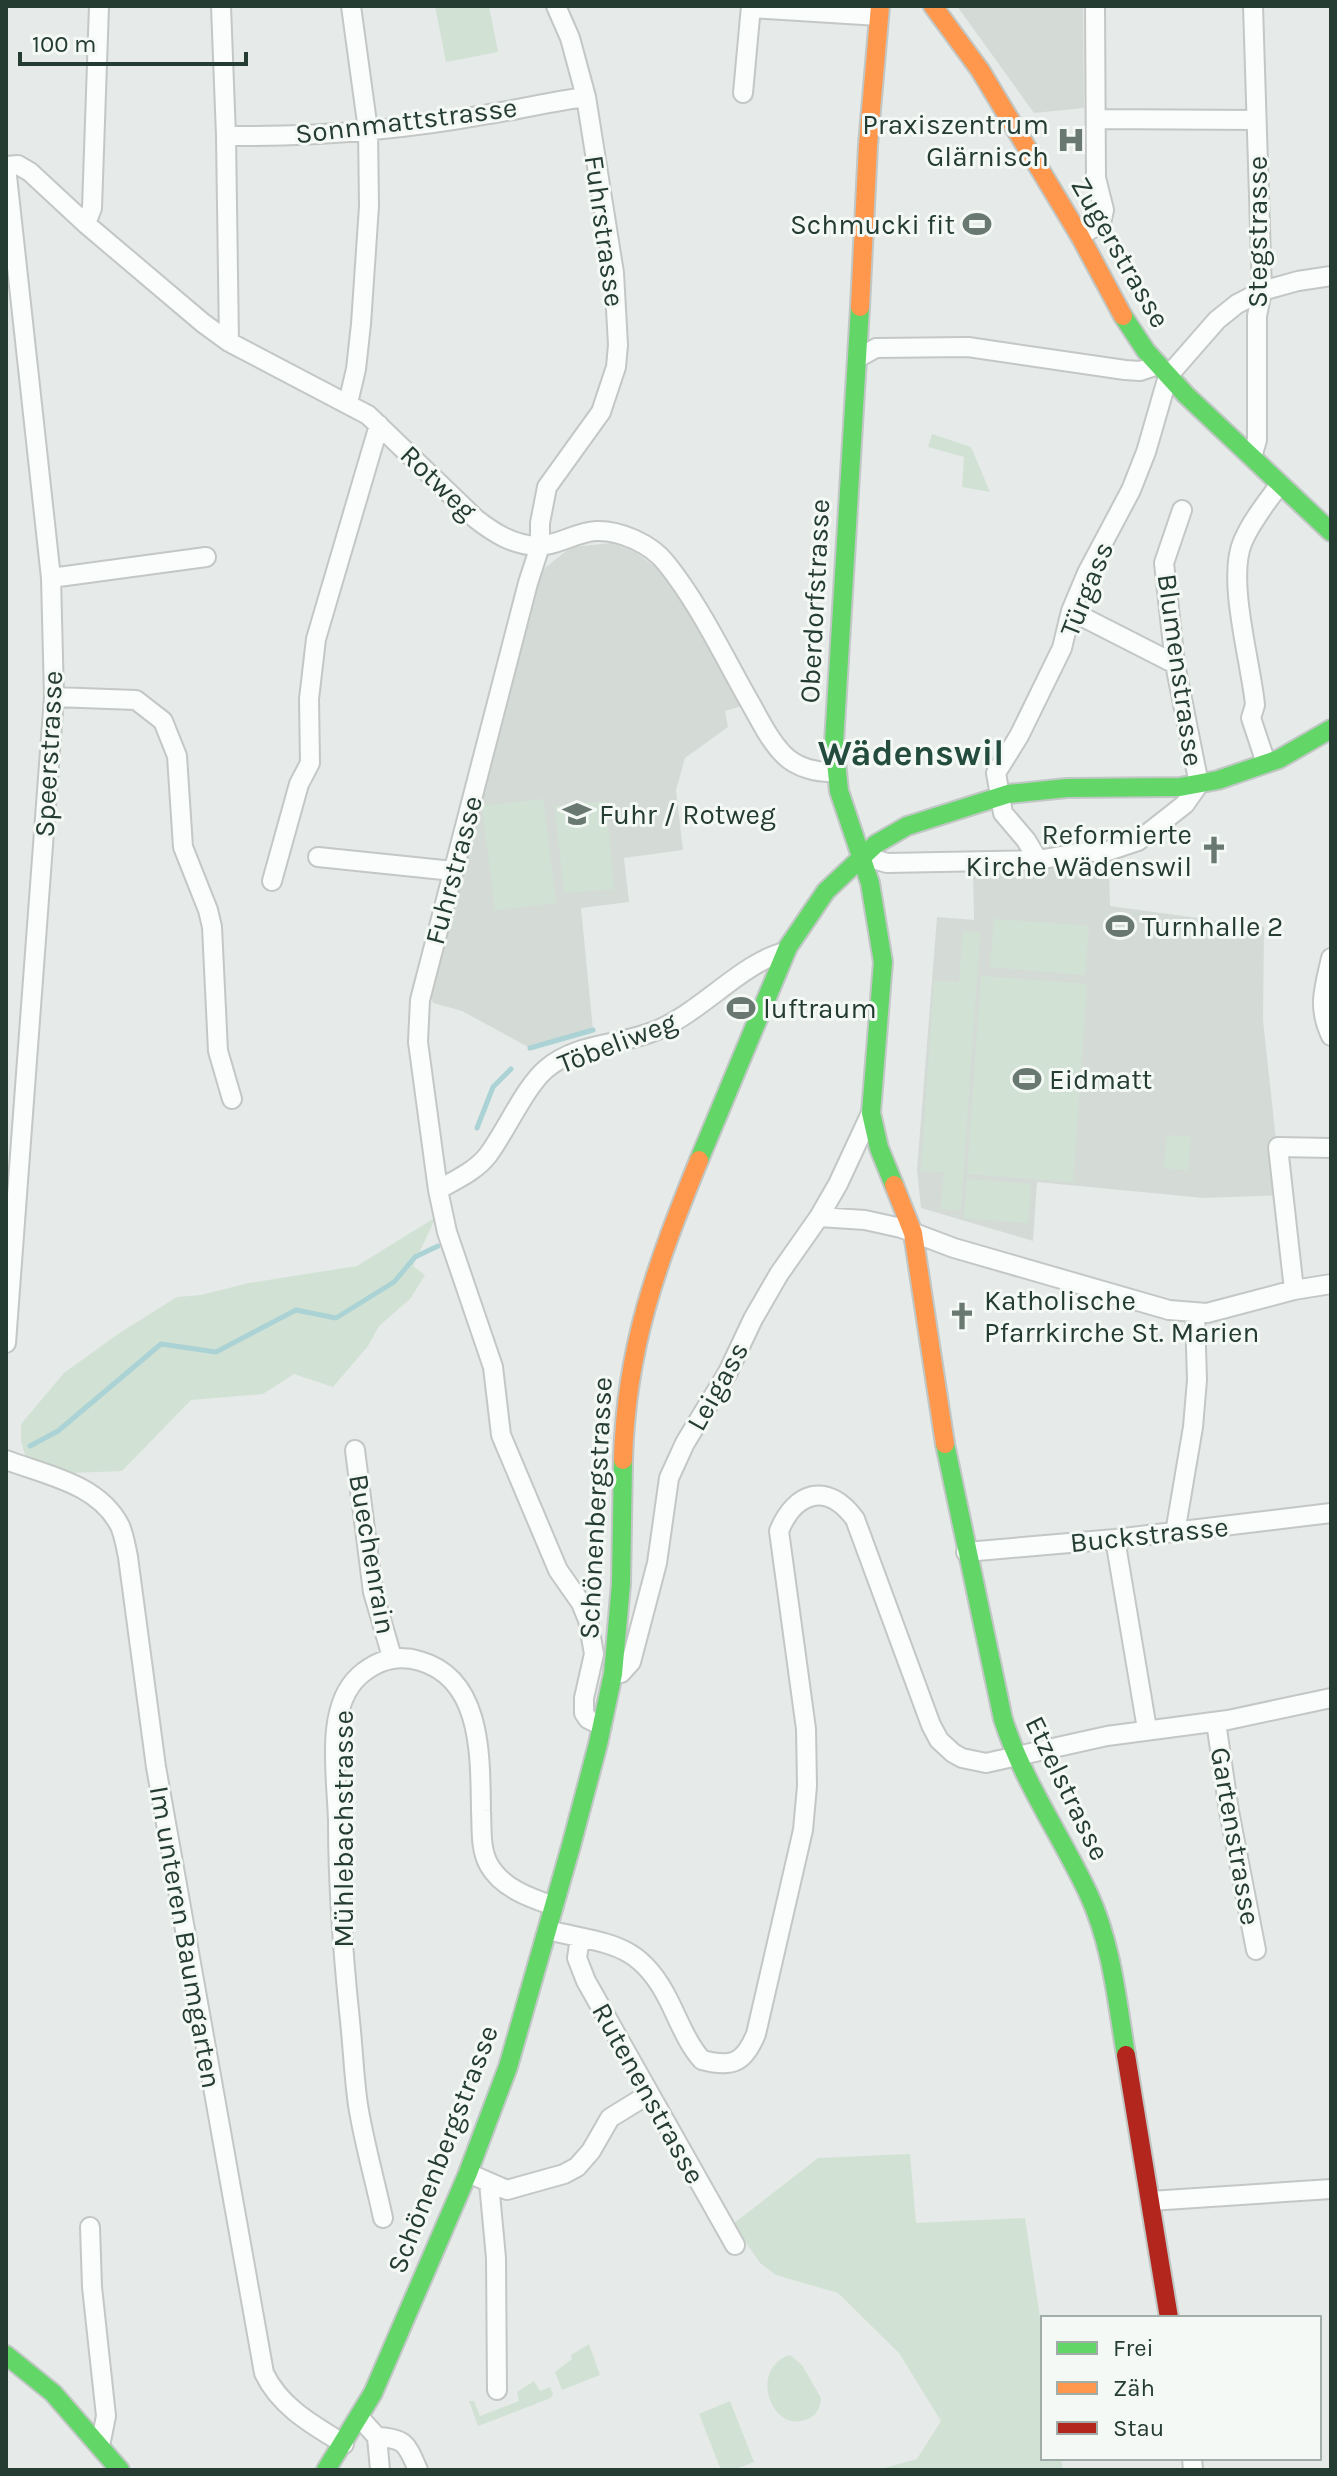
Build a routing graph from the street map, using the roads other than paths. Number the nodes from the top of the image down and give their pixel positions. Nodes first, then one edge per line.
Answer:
1 (99, 6) edge
2 (221, 6) edge
3 (351, 6) edge
4 (556, 6) edge
5 (933, 6) edge
6 (1095, 6) edge
7 (1253, 6) edge
8 (751, 7) edge
9 (879, 11) edge
10 (743, 93) dead end
11 (586, 97) junction
12 (1097, 119) junction
13 (1255, 120) junction
14 (368, 130) junction
15 (226, 136) junction
16 (6, 166) edge
17 (86, 224) junction
18 (1080, 236) junction
19 (1331, 276) edge
20 (1262, 291) junction
21 (229, 342) junction
22 (858, 358) junction
23 (1163, 370) junction
24 (348, 403) junction
25 (379, 425) junction
26 (1252, 457) junction
27 (1280, 484) junction
28 (1182, 510) dead end
29 (1331, 532) edge
30 (540, 546) junction
31 (206, 557) dead end
32 (51, 578) junction
33 (1071, 611) junction
34 (1175, 664) junction
35 (54, 697) junction
36 (1331, 729) edge
37 (1266, 763) junction
38 (835, 772) junction
39 (1199, 784) junction
40 (999, 796) junction
41 (863, 856) junction
42 (318, 857) dead end
43 (1038, 860) junction
44 (453, 871) junction
45 (272, 881) dead end
46 (785, 952) junction
47 (1331, 958) edge
48 (1331, 1036) edge
49 (232, 1099) dead end
50 (871, 1113) junction
51 (1331, 1148) edge
52 (438, 1190) junction
53 (819, 1217) junction
54 (913, 1233) junction
55 (9, 1268) edge
56 (1331, 1284) edge
57 (1294, 1290) junction
58 (1195, 1314) junction
59 (6, 1343) edge
60 (355, 1450) dead end
61 (6, 1460) edge
62 (1331, 1513) edge
63 (1175, 1533) junction
64 (1115, 1539) junction
65 (966, 1552) junction
66 (392, 1657) junction
67 (613, 1674) junction
68 (1331, 1698) edge
69 (1216, 1722) junction
70 (602, 1726) junction
71 (1147, 1729) junction
72 (1015, 1756) junction
73 (554, 1906) junction
74 (548, 1930) junction
75 (580, 1938) junction
76 (1256, 1950) dead end
77 (649, 2094) junction
78 (468, 2173) junction
79 (489, 2183) junction
80 (1331, 2189) edge
81 (1150, 2201) junction
82 (383, 2218) dead end
83 (90, 2227) dead end
84 (735, 2245) dead end
85 (1169, 2316) edge
86 (6, 2355) edge
87 (497, 2390) dead end
88 (360, 2418) junction
89 (377, 2437) junction
90 (344, 2444) junction
91 (100, 2446) junction
92 (120, 2470) edge
93 (326, 2470) edge
94 (380, 2470) edge
95 (418, 2470) edge

1 - 17 street
2 - 15 street
3 - 14 street
4 - 11 street, Fuhrstrasse
5 - 18 street, Zugerstrasse
6 - 12 street
7 - 13 street, Stegstrasse
8 - 9 street
8 - 10 street
9 - 22 street, Oberdorfstrasse
11 - 14 street, Sonnmattstrasse
11 - 30 street, Fuhrstrasse
12 - 13 street
12 - 18 street
13 - 20 street, Stegstrasse
14 - 15 street, Sonnmattstrasse
14 - 24 street
15 - 21 street
16 - 17 street, Rotweg
16 - 32 street, Speerstrasse
17 - 21 street, Rotweg
18 - 23 street, Zugerstrasse
19 - 20 street
20 - 23 street
20 - 26 street, Stegstrasse
21 - 24 street, Rotweg
22 - 23 street
22 - 38 street, Oberdorfstrasse
23 - 26 street, Zugerstrasse
23 - 33 street, Türgass
24 - 25 street, Rotweg
25 - 30 street, Rotweg
25 - 45 street
26 - 27 street, Zugerstrasse
27 - 29 street, Zugerstrasse
27 - 37 street
28 - 34 street, Blumenstrasse
30 - 38 street
30 - 44 street, Fuhrstrasse
31 - 32 street
32 - 35 street, Speerstrasse
33 - 34 street
33 - 40 street, Türgass
34 - 39 street, Blumenstrasse
35 - 49 street
35 - 55 street, Speerstrasse
36 - 37 street, Schönenbergstrasse
37 - 39 street, Schönenbergstrasse
38 - 41 street, Oberdorfstrasse
39 - 40 street, Schönenbergstrasse
39 - 43 street
40 - 41 street, Schönenbergstrasse
40 - 43 street
41 - 43 street
41 - 46 street, Schönenbergstrasse
41 - 50 street, Oberdorfstrasse
42 - 44 street
44 - 52 street, Fuhrstrasse
46 - 52 street, Töbeliweg
46 - 67 street, Schönenbergstrasse
47 - 48 street
50 - 53 street, Leigass
50 - 54 street, Oberdorfstrasse
51 - 57 street
52 - 70 street, Fuhrstrasse
53 - 54 street
53 - 67 street, Leigass
54 - 58 street
54 - 65 street, Etzelstrasse
55 - 59 street, Speerstrasse
56 - 57 street
57 - 58 street
58 - 63 street
60 - 66 street, Buechenrain
61 - 90 street, Im unteren Baumgarten
62 - 63 street, Buckstrasse
63 - 64 street, Buckstrasse
64 - 65 street, Buckstrasse
64 - 71 street
65 - 72 street, Etzelstrasse
66 - 73 street
66 - 82 street, Mühlebachstrasse
67 - 70 street, Schönenbergstrasse
68 - 69 street
69 - 71 street
69 - 76 street, Gartenstrasse
70 - 73 street, Schönenbergstrasse
71 - 72 street
72 - 75 street
72 - 81 street, Etzelstrasse
73 - 74 street, Schönenbergstrasse
74 - 75 street
74 - 78 street, Schönenbergstrasse
75 - 77 street, Rutenenstrasse
77 - 79 street
77 - 84 street, Rutenenstrasse
78 - 79 street
78 - 88 street, Schönenbergstrasse
79 - 87 street
80 - 81 street
81 - 85 street, Etzelstrasse
83 - 91 street
86 - 91 street
88 - 89 street
88 - 90 street, Schönenbergstrasse
89 - 94 street
89 - 95 street
90 - 93 street, Schönenbergstrasse
91 - 92 street

